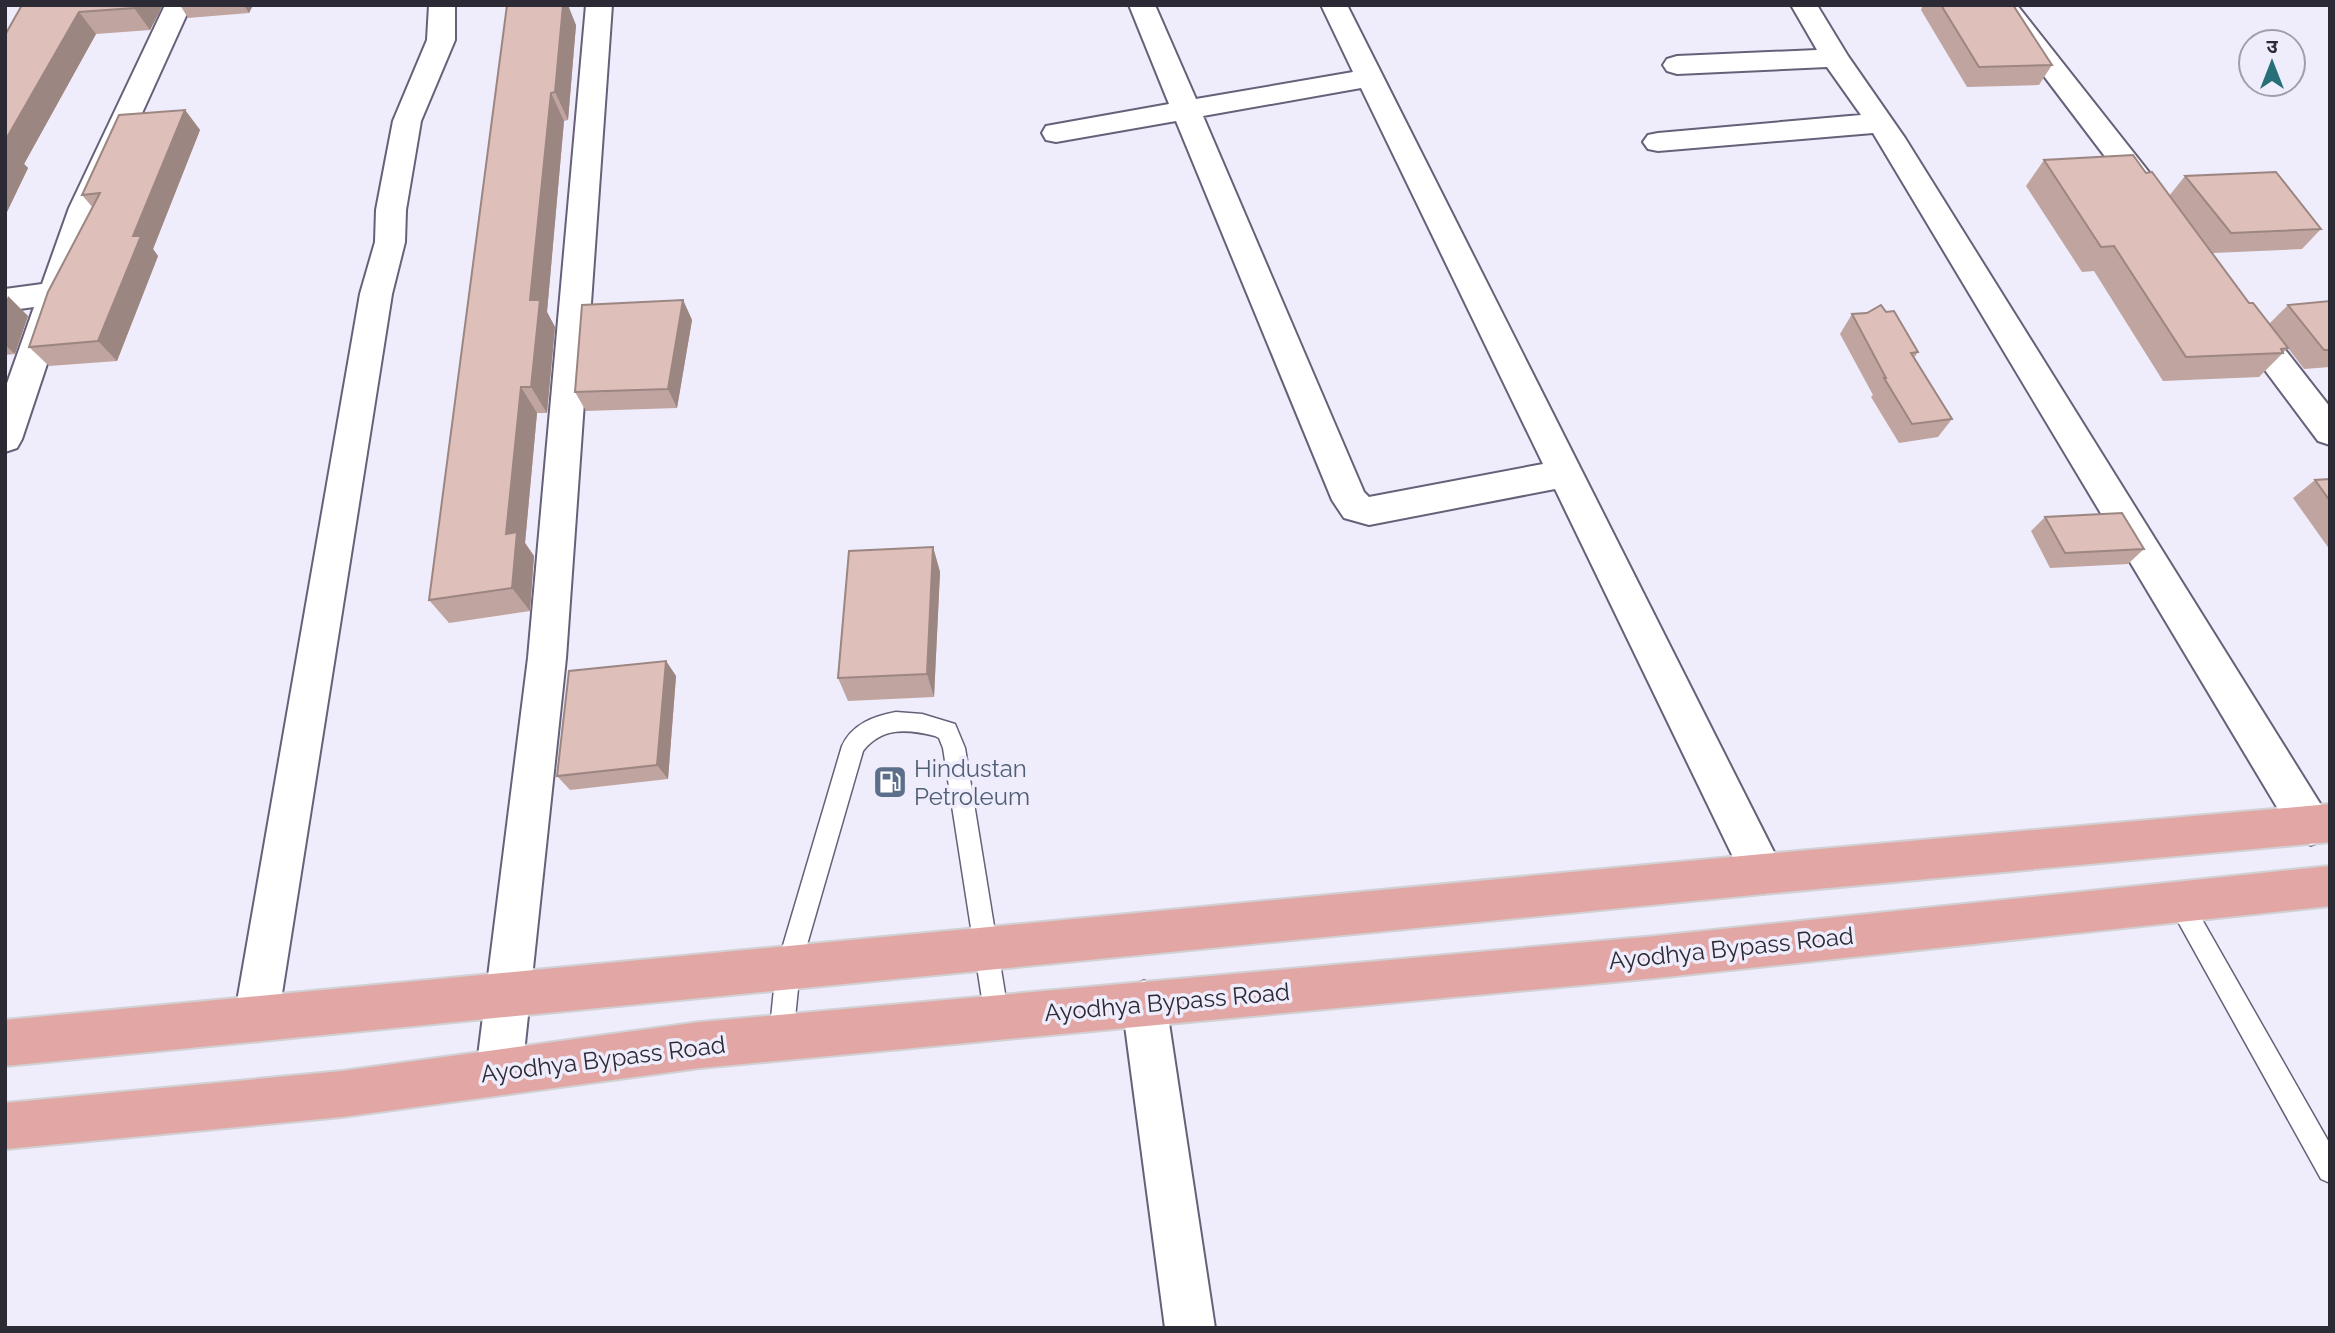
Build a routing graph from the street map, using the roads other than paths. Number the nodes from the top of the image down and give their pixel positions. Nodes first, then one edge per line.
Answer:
1 (178, 5) edge
2 (442, 5) edge
3 (598, 5) edge
4 (1142, 5) edge
5 (1334, 5) edge
6 (1804, 5) edge
7 (2003, 5) edge
8 (1835, 58) junction
9 (1677, 65) dead end
10 (1370, 78) junction
11 (1185, 109) junction
12 (1880, 123) junction
13 (1056, 133) dead end
14 (1658, 142) dead end
15 (2166, 216) edge
16 (2224, 292) edge
17 (55, 293) junction
18 (5, 300) edge
19 (2330, 432) edge
20 (5, 439) edge
21 (1566, 473) junction
22 (2320, 825) edge
23 (1763, 874) junction
24 (2330, 886) edge
25 (2179, 901) junction
26 (986, 948) junction
27 (788, 969) junction
28 (507, 995) junction
29 (1144, 1003) junction
30 (996, 1018) junction
31 (256, 1019) junction
32 (781, 1038) junction
33 (5, 1043) edge
34 (499, 1072) junction
35 (5, 1126) edge
36 (2330, 1170) edge
37 (1190, 1328) edge

1 - 17 street
2 - 31 street
3 - 28 street
4 - 11 street
5 - 10 street
6 - 8 street
7 - 15 street
8 - 9 street
8 - 12 street
10 - 11 street
10 - 21 street
11 - 13 street
11 - 21 street
12 - 14 street
12 - 22 street
16 - 19 street
17 - 18 street
17 - 20 street
21 - 23 street
22 - 23 main road
23 - 26 main road
24 - 25 main road, Ayodhya Bypass Road
25 - 29 main road, Ayodhya Bypass Road
25 - 36 lane
26 - 27 main road
26 - 27 lane
26 - 30 lane
27 - 28 main road
27 - 32 lane
28 - 31 main road
28 - 34 street
29 - 30 main road, Ayodhya Bypass Road
29 - 37 street
30 - 32 main road, Ayodhya Bypass Road
31 - 33 main road
32 - 34 main road, Ayodhya Bypass Road
34 - 35 main road, Ayodhya Bypass Road

